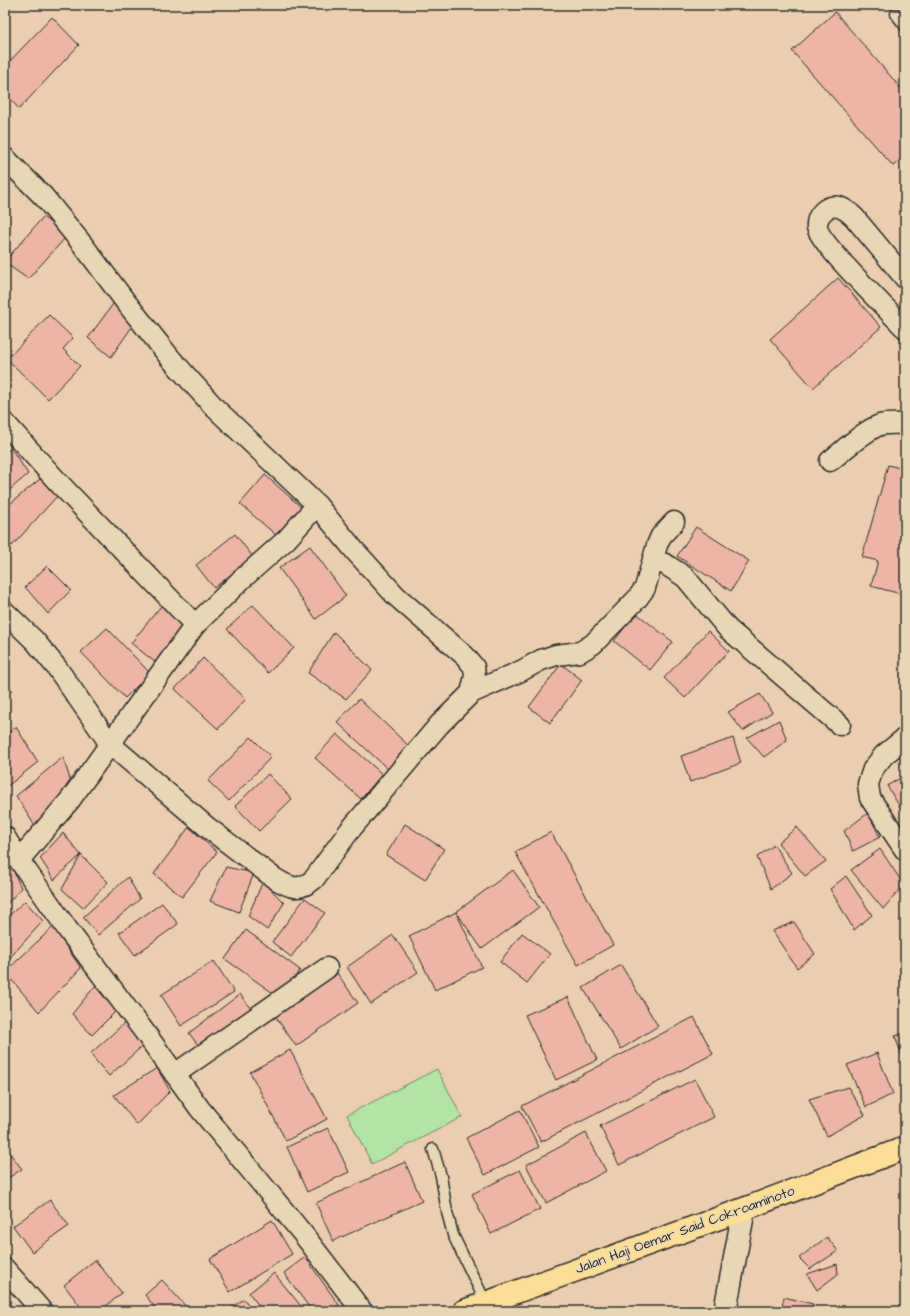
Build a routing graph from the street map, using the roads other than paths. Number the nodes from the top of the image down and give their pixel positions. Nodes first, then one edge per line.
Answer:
1 (896, 14) dead end
2 (905, 26) edge
3 (5, 158) edge
4 (905, 278) edge
5 (905, 328) edge
6 (5, 423) edge
7 (905, 424) edge
8 (830, 461) dead end
9 (317, 505) junction
10 (674, 522) dead end
11 (653, 561) junction
12 (5, 612) edge
13 (195, 625) junction
14 (471, 693) junction
15 (840, 725) dead end
16 (905, 738) edge
17 (110, 744) junction
18 (5, 837) edge
19 (905, 850) edge
20 (19, 860) junction
21 (327, 968) dead end
22 (175, 1074) junction
23 (905, 1148) edge
24 (433, 1149) dead end
25 (744, 1209) junction
26 (5, 1270) edge
27 (486, 1302) junction
28 (42, 1311) edge
29 (362, 1311) edge
30 (464, 1311) edge
31 (725, 1311) edge

1 - 2 lane
3 - 9 street
4 - 5 street
6 - 13 street
7 - 8 street
9 - 13 street
9 - 14 street
10 - 11 street
11 - 14 street
11 - 15 street
12 - 17 street
13 - 17 street
14 - 17 street
16 - 19 street
17 - 20 street
18 - 20 street
20 - 22 street
21 - 22 street
22 - 29 street
23 - 25 highway, Jalan Haji Oemar Said Cokroaminoto
24 - 27 lane
25 - 27 highway, Jalan Haji Oemar Said Cokroaminoto
25 - 31 street
26 - 28 street
27 - 30 highway, Jalan Haji Oemar Said Cokroaminoto

